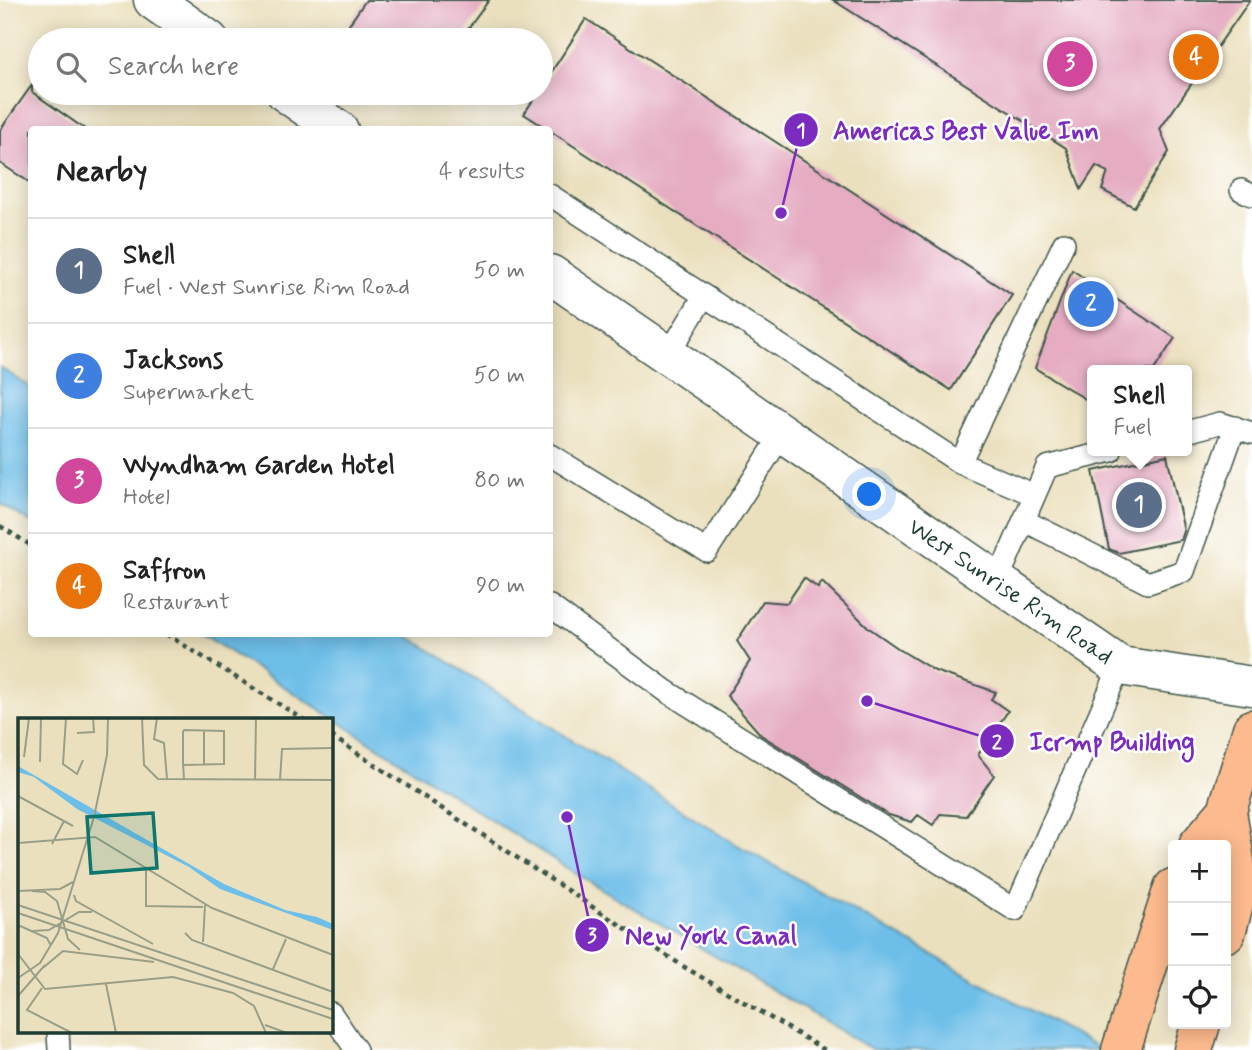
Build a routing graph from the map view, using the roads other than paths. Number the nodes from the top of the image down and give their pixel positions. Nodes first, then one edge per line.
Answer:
1 (153, 0) edge
2 (200, 24) edge
3 (303, 105) edge
4 (333, 126) edge
5 (553, 197) edge
6 (1064, 243) dead end
7 (553, 276) edge
8 (704, 296) junction
9 (668, 355) junction
10 (1192, 430) edge
11 (1243, 430) edge
12 (782, 434) junction
13 (1091, 456) edge
14 (553, 457) edge
15 (960, 463) junction
16 (1034, 495) junction
17 (1025, 521) junction
18 (997, 582) junction
19 (553, 609) edge
20 (1120, 666) junction
21 (1252, 686) edge
22 (1252, 729) edge
23 (1227, 811) junction
24 (1202, 840) edge
25 (1168, 903) edge
26 (1231, 915) edge
27 (332, 1014) edge
28 (1199, 1029) edge
29 (58, 1032) edge
30 (59, 1050) edge
31 (356, 1050) edge
32 (1121, 1050) edge
33 (1193, 1050) edge

1 - 2 street
3 - 4 street
5 - 8 lane
6 - 15 lane
7 - 9 street, West Sunrise Rim Road
8 - 9 lane
8 - 15 lane
9 - 12 street, West Sunrise Rim Road
10 - 11 lane
11 - 17 lane
12 - 14 lane
12 - 18 street, West Sunrise Rim Road
13 - 16 lane
15 - 16 lane
16 - 17 lane
17 - 18 lane
18 - 20 street, West Sunrise Rim Road
19 - 20 lane
20 - 21 street, West Sunrise Rim Road
22 - 23 main road
23 - 24 main road
23 - 26 main road
25 - 32 main road
27 - 31 lane
28 - 33 main road
29 - 30 lane

